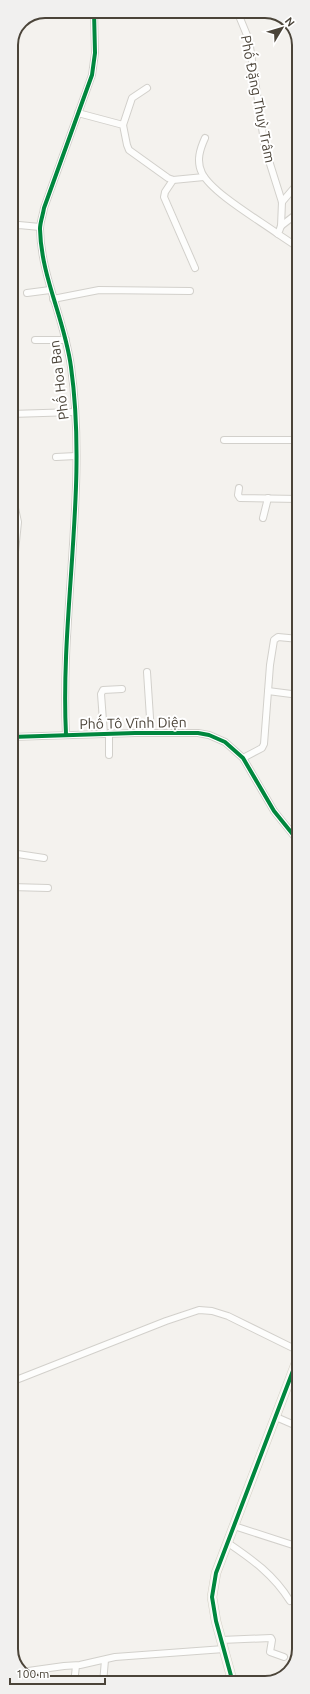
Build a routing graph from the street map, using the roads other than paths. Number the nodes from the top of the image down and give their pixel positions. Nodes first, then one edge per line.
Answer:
1 (94, 18) edge
2 (240, 18) edge
3 (147, 88) dead end
4 (78, 113) junction
5 (123, 125) junction
6 (206, 138) dead end
7 (204, 177) junction
8 (173, 180) junction
9 (292, 190) edge
10 (282, 202) junction
11 (292, 217) edge
12 (18, 225) edge
13 (281, 226) junction
14 (40, 227) junction
15 (278, 234) junction
16 (292, 243) edge
17 (196, 268) dead end
18 (50, 290) junction
19 (190, 291) dead end
20 (27, 293) dead end
21 (53, 299) junction
22 (35, 340) dead end
23 (66, 340) junction
24 (75, 412) junction
25 (18, 414) edge
26 (224, 440) dead end
27 (292, 440) edge
28 (76, 456) junction
29 (56, 457) dead end
30 (238, 488) dead end
31 (268, 498) junction
32 (292, 499) edge
33 (263, 518) dead end
34 (292, 639) edge
35 (147, 672) dead end
36 (122, 689) dead end
37 (268, 691) junction
38 (292, 694) edge
39 (151, 733) junction
40 (106, 734) junction
41 (66, 736) junction
42 (18, 737) edge
43 (109, 755) dead end
44 (243, 758) junction
45 (292, 833) edge
46 (18, 854) edge
47 (44, 858) dead end
48 (18, 887) edge
49 (48, 888) dead end
50 (292, 1348) edge
51 (292, 1374) edge
52 (18, 1379) edge
53 (276, 1417) junction
54 (292, 1424) edge
55 (234, 1526) junction
56 (228, 1543) junction
57 (292, 1545) edge
58 (290, 1601) dead end
59 (221, 1640) junction
60 (224, 1649) junction
61 (284, 1657) dead end
62 (105, 1660) junction
63 (76, 1666) junction
64 (30, 1671) edge
65 (75, 1676) edge
66 (104, 1676) edge
67 (232, 1676) edge

1 - 4 street, Phố Hoa Ban
2 - 10 street, Phố Đặng Thuỳ Trâm
3 - 5 street
4 - 5 street
4 - 14 street, Phố Hoa Ban
5 - 8 street
6 - 7 street
7 - 8 street
7 - 15 street
8 - 17 street
9 - 10 street
10 - 13 street, Phố Đặng Thuỳ Trâm
11 - 13 street
12 - 14 street
13 - 15 street, Phố Đặng Thuỳ Trâm
14 - 18 street, Phố Hoa Ban
15 - 16 street
18 - 20 street
18 - 21 street, Phố Hoa Ban
19 - 21 street
21 - 23 street, Phố Hoa Ban
22 - 23 street
23 - 24 street, Phố Hoa Ban
24 - 25 street
24 - 28 street, Phố Hoa Ban
26 - 27 street
28 - 29 street
28 - 41 street, Phố Hoa Ban
30 - 31 street
31 - 32 street
31 - 33 street
34 - 37 street
35 - 39 street
36 - 40 street
37 - 38 street
37 - 44 street
39 - 40 street, Phố Tô Vĩnh Diện
39 - 44 street, Phố Tô Vĩnh Diện
40 - 41 street, Phố Tô Vĩnh Diện
40 - 43 street
41 - 42 street, Phố Tô Vĩnh Diện
44 - 45 street, Phố Tô Vĩnh Diện
46 - 47 street
48 - 49 street
50 - 52 street
51 - 53 street
53 - 54 street
53 - 55 street
55 - 56 street
55 - 57 street
56 - 58 street
56 - 59 street
59 - 60 street
59 - 61 street
60 - 62 street
60 - 67 street
62 - 63 street
62 - 66 street
63 - 64 street
63 - 65 street

